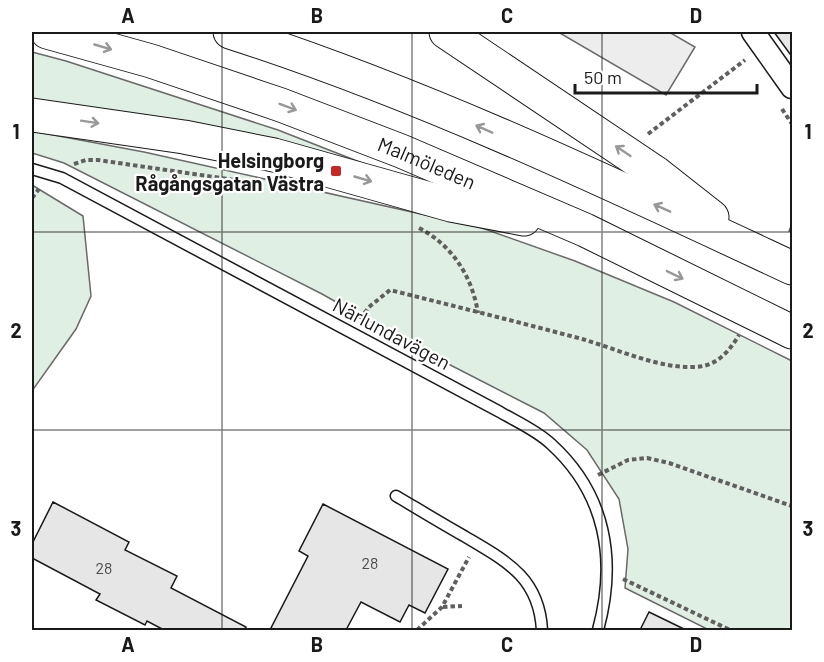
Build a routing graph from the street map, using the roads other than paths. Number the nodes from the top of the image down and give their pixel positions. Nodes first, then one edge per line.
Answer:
1 (47, 32) edge
2 (230, 32) edge
3 (446, 32) edge
4 (758, 39) edge
5 (792, 87) edge
6 (32, 115) edge
7 (32, 169) edge
8 (585, 230) junction
9 (754, 250) junction
10 (792, 268) edge
11 (792, 332) edge
12 (396, 496) dead end
13 (542, 630) edge
14 (598, 630) edge

1 -> 8 highway, Malmöleden
9 -> 2 highway
9 -> 3 highway
4 - 5 street
6 -> 8 highway
7 - 14 lane, Närlundavägen
8 -> 11 highway, Malmöleden
9 - 10 highway
12 - 13 lane

